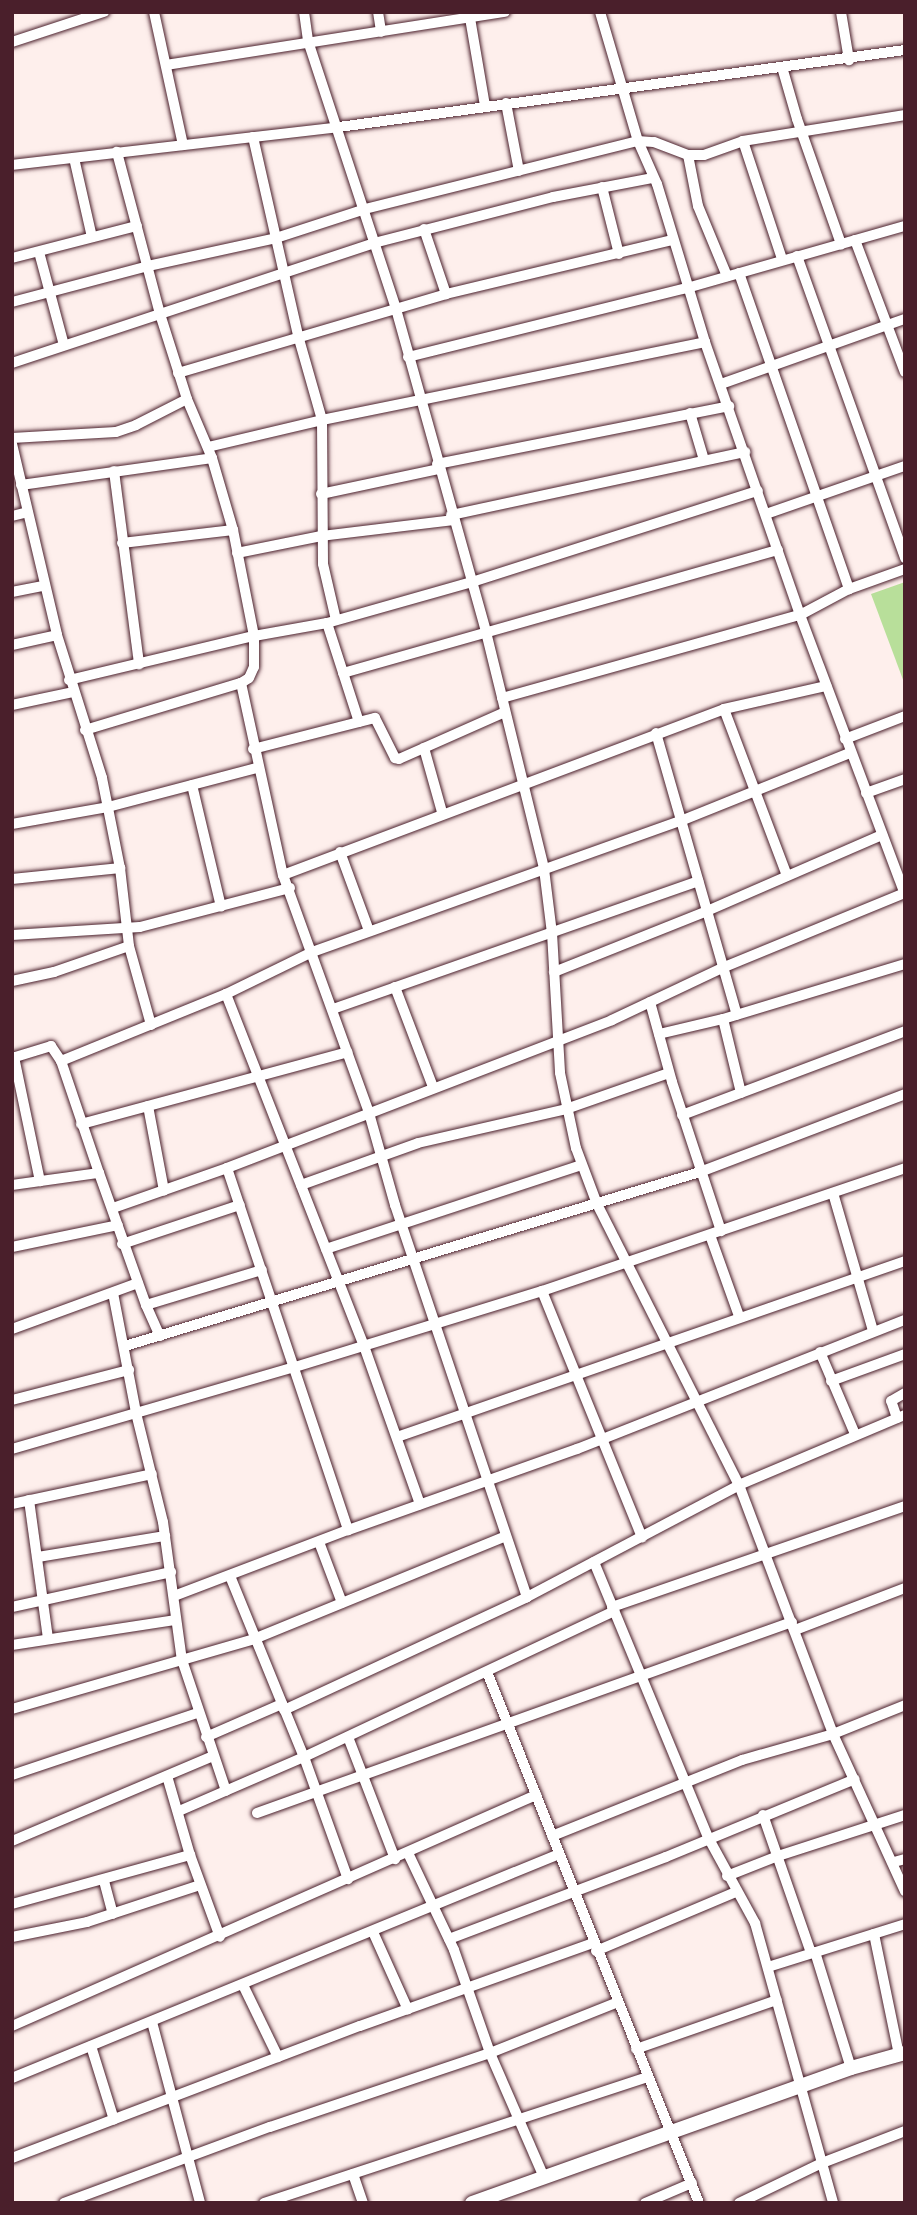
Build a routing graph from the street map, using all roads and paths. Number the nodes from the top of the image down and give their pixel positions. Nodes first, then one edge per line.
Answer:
1 (154, 12) edge
2 (304, 12) edge
3 (378, 12) edge
4 (505, 12) edge
5 (600, 12) edge
6 (841, 12) edge
7 (99, 13) edge
8 (470, 18) junction
9 (381, 32) junction
10 (308, 41) junction
11 (12, 42) edge
12 (905, 50) edge
13 (849, 60) junction
14 (166, 65) junction
15 (782, 67) junction
16 (622, 90) junction
17 (506, 103) junction
18 (485, 106) junction
19 (905, 115) edge
20 (339, 127) junction
21 (801, 131) junction
22 (253, 137) junction
23 (638, 141) junction
24 (743, 141) junction
25 (183, 145) junction
26 (117, 152) junction
27 (688, 155) junction
28 (74, 158) junction
29 (12, 165) edge
30 (519, 172) junction
31 (653, 178) junction
32 (602, 187) junction
33 (365, 209) junction
34 (137, 226) junction
35 (905, 226) edge
36 (424, 229) junction
37 (92, 237) junction
38 (276, 238) junction
39 (673, 240) junction
40 (855, 240) junction
41 (374, 243) junction
42 (841, 244) junction
43 (39, 252) junction
44 (619, 254) junction
45 (797, 256) junction
46 (12, 258) edge
47 (782, 259) junction
48 (148, 266) junction
49 (738, 272) junction
50 (283, 273) junction
51 (727, 276) junction
52 (687, 288) junction
53 (50, 293) junction
54 (446, 294) junction
55 (12, 302) edge
56 (396, 309) junction
57 (160, 314) junction
58 (905, 319) edge
59 (888, 325) junction
60 (299, 339) junction
61 (705, 342) junction
62 (64, 345) junction
63 (829, 346) junction
64 (408, 356) junction
65 (12, 362) edge
66 (772, 366) junction
67 (905, 372) edge
68 (178, 373) junction
69 (721, 384) junction
70 (187, 399) junction
71 (421, 400) junction
72 (729, 406) junction
73 (690, 414) junction
74 (321, 420) junction
75 (12, 438) edge
76 (12, 444) edge
77 (208, 447) junction
78 (745, 452) junction
79 (212, 458) junction
80 (704, 460) junction
81 (905, 466) edge
82 (438, 467) junction
83 (114, 471) junction
84 (875, 477) junction
85 (21, 485) junction
86 (758, 491) junction
87 (321, 494) junction
88 (816, 496) junction
89 (28, 512) junction
90 (766, 514) junction
91 (12, 516) edge
92 (452, 517) junction
93 (233, 530) junction
94 (321, 536) junction
95 (122, 543) junction
96 (778, 550) junction
97 (237, 553) junction
98 (905, 558) edge
99 (905, 569) edge
100 (471, 582) junction
101 (44, 586) junction
102 (849, 589) junction
103 (12, 592) edge
104 (800, 615) junction
105 (331, 621) junction
106 (486, 632) junction
107 (57, 635) junction
108 (254, 636) junction
109 (12, 645) edge
110 (139, 664) junction
111 (343, 673) junction
112 (69, 680) junction
113 (241, 683) junction
114 (826, 686) junction
115 (73, 692) junction
116 (502, 698) junction
117 (12, 705) edge
118 (724, 709) junction
119 (505, 712) junction
120 (905, 716) edge
121 (359, 722) junction
122 (85, 730) junction
123 (656, 733) junction
124 (845, 738) junction
125 (424, 748) junction
126 (253, 749) junction
127 (850, 753) junction
128 (257, 768) junction
129 (905, 779) edge
130 (523, 784) junction
131 (192, 785) junction
132 (754, 792) junction
133 (866, 793) junction
134 (108, 807) junction
135 (443, 812) junction
136 (683, 820) junction
137 (12, 824) edge
138 (882, 835) junction
139 (340, 852) junction
140 (120, 868) junction
141 (544, 869) junction
142 (283, 874) junction
143 (787, 876) junction
144 (12, 879) edge
145 (698, 881) junction
146 (290, 888) junction
147 (905, 893) edge
148 (221, 907) junction
149 (707, 911) junction
150 (129, 928) junction
151 (369, 932) junction
152 (552, 933) junction
153 (12, 935) edge
154 (129, 946) junction
155 (312, 952) junction
156 (905, 964) edge
157 (722, 968) junction
158 (554, 972) junction
159 (12, 981) edge
160 (395, 987) junction
161 (226, 993) junction
162 (650, 1002) junction
163 (333, 1009) junction
164 (737, 1015) junction
165 (723, 1019) junction
166 (151, 1025) junction
167 (905, 1031) edge
168 (659, 1034) junction
169 (557, 1040) junction
170 (348, 1052) junction
171 (13, 1058) edge
172 (61, 1061) junction
173 (669, 1073) junction
174 (259, 1076) junction
175 (433, 1087) junction
176 (741, 1093) junction
177 (905, 1094) edge
178 (148, 1106) junction
179 (566, 1109) junction
180 (369, 1112) junction
181 (682, 1115) junction
182 (81, 1124) junction
183 (285, 1146) junction
184 (381, 1156) junction
185 (581, 1165) junction
186 (227, 1168) junction
187 (905, 1168) edge
188 (700, 1172) junction
189 (99, 1173) junction
190 (40, 1181) junction
191 (12, 1185) edge
192 (301, 1185) junction
193 (163, 1191) junction
194 (833, 1194) junction
195 (597, 1204) junction
196 (240, 1205) junction
197 (113, 1208) junction
198 (402, 1224) junction
199 (118, 1225) junction
200 (721, 1231) junction
201 (710, 1235) junction
202 (122, 1244) junction
203 (12, 1247) edge
204 (326, 1249) junction
205 (414, 1261) junction
206 (905, 1261) edge
207 (627, 1263) junction
208 (262, 1270) junction
209 (857, 1278) junction
210 (138, 1283) junction
211 (339, 1283) junction
212 (542, 1291) junction
213 (113, 1293) junction
214 (273, 1302) junction
215 (146, 1304) junction
216 (739, 1316) junction
217 (905, 1320) edge
218 (437, 1324) junction
219 (12, 1328) edge
220 (873, 1331) junction
221 (160, 1336) junction
222 (666, 1342) junction
223 (125, 1346) junction
224 (364, 1346) junction
225 (820, 1352) junction
226 (905, 1354) edge
227 (295, 1367) junction
228 (129, 1370) junction
229 (574, 1374) junction
230 (831, 1381) junction
231 (905, 1393) edge
232 (12, 1400) edge
233 (697, 1400) junction
234 (467, 1411) junction
235 (136, 1413) junction
236 (901, 1417) edge
237 (855, 1434) junction
238 (397, 1437) junction
239 (602, 1439) junction
240 (12, 1449) edge
241 (152, 1474) junction
242 (488, 1481) junction
243 (739, 1485) junction
244 (29, 1500) junction
245 (12, 1504) edge
246 (420, 1504) junction
247 (905, 1506) edge
248 (348, 1530) junction
249 (165, 1536) junction
250 (506, 1536) junction
251 (642, 1537) junction
252 (319, 1542) junction
253 (766, 1555) junction
254 (38, 1558) junction
255 (594, 1562) junction
256 (170, 1572) junction
257 (230, 1576) junction
258 (905, 1588) edge
259 (174, 1596) junction
260 (527, 1597) junction
261 (43, 1600) junction
262 (342, 1603) junction
263 (12, 1607) edge
264 (613, 1609) junction
265 (176, 1620) junction
266 (794, 1626) junction
267 (48, 1638) junction
268 (254, 1639) junction
269 (12, 1645) edge
270 (182, 1660) junction
271 (487, 1672) junction
272 (640, 1674) junction
273 (905, 1704) edge
274 (283, 1707) junction
275 (12, 1709) edge
276 (197, 1713) junction
277 (507, 1722) junction
278 (833, 1734) junction
279 (206, 1737) junction
280 (348, 1737) junction
281 (213, 1756) junction
282 (304, 1758) junction
283 (12, 1775) edge
284 (167, 1776) junction
285 (362, 1776) junction
286 (855, 1779) junction
287 (685, 1782) junction
288 (226, 1791) junction
289 (316, 1791) junction
290 (536, 1795) junction
291 (179, 1811) junction
292 (257, 1813) dead end
293 (763, 1815) junction
294 (905, 1815) edge
295 (876, 1824) junction
296 (552, 1836) junction
297 (709, 1839) junction
298 (12, 1841) edge
299 (408, 1853) junction
300 (559, 1854) junction
301 (190, 1855) junction
302 (778, 1856) junction
303 (395, 1859) junction
304 (905, 1859) edge
305 (894, 1862) junction
306 (727, 1876) junction
307 (348, 1879) junction
308 (104, 1881) junction
309 (201, 1885) junction
310 (905, 1891) edge
311 (736, 1892) junction
312 (573, 1893) junction
313 (12, 1904) edge
314 (432, 1905) junction
315 (113, 1914) junction
316 (905, 1924) edge
317 (373, 1932) junction
318 (874, 1934) junction
319 (12, 1937) edge
320 (220, 1937) junction
321 (449, 1939) junction
322 (595, 1947) junction
323 (813, 1953) junction
324 (768, 1967) junction
325 (243, 1985) junction
326 (468, 1988) junction
327 (776, 2000) junction
328 (618, 2001) junction
329 (408, 2010) junction
330 (152, 2022) junction
331 (12, 2026) edge
332 (90, 2046) junction
333 (636, 2049) junction
334 (490, 2053) junction
335 (902, 2054) edge
336 (278, 2057) junction
337 (851, 2068) junction
338 (647, 2077) junction
339 (12, 2078) edge
340 (800, 2087) junction
341 (173, 2097) junction
342 (114, 2120) junction
343 (519, 2120) junction
344 (671, 2132) junction
345 (905, 2132) edge
346 (188, 2156) junction
347 (12, 2158) edge
348 (822, 2163) junction
349 (353, 2174) junction
350 (544, 2177) junction
351 (692, 2183) junction
352 (64, 2203) edge
353 (200, 2203) edge
354 (264, 2203) edge
355 (363, 2203) edge
356 (472, 2203) edge
357 (645, 2203) edge
358 (699, 2203) edge
359 (738, 2203) edge
360 (833, 2203) edge

1 - 14 street
2 - 10 street
3 - 9 street
4 - 8 street
5 - 16 street
6 - 13 street
7 - 11 street
8 - 9 street
8 - 18 street
9 - 10 street
10 - 14 street
10 - 20 street
12 - 13 street
13 - 15 street
14 - 25 street
15 - 16 street
15 - 21 street
16 - 17 street
16 - 23 street
17 - 18 street
17 - 30 street
18 - 20 street
19 - 21 street
20 - 22 street
20 - 33 street
21 - 24 street
21 - 42 street
22 - 25 street
22 - 38 street
23 - 27 street
23 - 30 street
23 - 31 street
24 - 27 street
24 - 47 street
25 - 26 street
26 - 28 street
26 - 34 street
27 - 51 street
28 - 29 street
28 - 37 street
30 - 33 street
31 - 32 street
31 - 39 street
32 - 36 street
32 - 44 street
33 - 38 street
33 - 41 street
34 - 37 street
34 - 48 street
35 - 40 street
36 - 41 street
36 - 54 street
37 - 43 street
38 - 48 street
38 - 50 street
39 - 44 street
39 - 52 street
40 - 42 street
40 - 59 street
41 - 50 street
41 - 56 street
42 - 45 street
43 - 46 street
43 - 53 street
44 - 54 street
45 - 47 street
45 - 63 street
47 - 49 street
48 - 53 street
48 - 57 street
49 - 51 street
49 - 66 street
50 - 57 street
50 - 60 street
51 - 52 street
52 - 61 street
52 - 64 street
53 - 55 street
53 - 62 street
54 - 56 street
56 - 60 street
56 - 64 street
57 - 62 street
57 - 68 street
58 - 59 street
59 - 63 street
59 - 67 street
60 - 68 street
60 - 74 street
61 - 69 street
61 - 71 street
62 - 65 street
63 - 66 street
63 - 84 street
64 - 71 street
66 - 69 street
66 - 88 street
68 - 70 street
69 - 72 street
70 - 75 street
70 - 77 street
71 - 74 street
71 - 82 street
72 - 73 street
72 - 78 street
73 - 80 street
73 - 82 street
74 - 77 street
74 - 87 street
76 - 85 street
77 - 79 street
78 - 80 street
78 - 86 street
79 - 83 street
79 - 93 street
80 - 92 street
81 - 84 street
82 - 87 street
82 - 92 street
83 - 85 street
83 - 95 street
84 - 88 street
84 - 98 street
85 - 89 street
86 - 90 street
86 - 100 street
87 - 94 street
88 - 90 street
88 - 102 street
89 - 91 street
89 - 101 street
90 - 96 street
92 - 94 street
92 - 100 street
93 - 95 street
93 - 97 street
94 - 97 street
94 - 105 street
95 - 110 street
96 - 104 street
96 - 106 street
97 - 108 street
99 - 102 street
100 - 105 street
100 - 106 street
101 - 103 street
101 - 107 street
102 - 104 street
104 - 114 street
104 - 116 street
105 - 108 street
105 - 111 street
106 - 111 street
106 - 116 street
107 - 109 street
107 - 112 street
108 - 110 street
108 - 113 street
110 - 112 street
111 - 121 street
112 - 115 street
113 - 122 street
113 - 126 street
114 - 118 street
114 - 124 street
115 - 117 street
115 - 122 street
116 - 119 street
118 - 123 street
118 - 132 street
119 - 125 street
119 - 130 street
120 - 124 street
121 - 125 street
121 - 126 street
122 - 134 street
123 - 130 street
123 - 136 street
124 - 127 street
125 - 135 street
126 - 128 street
127 - 132 street
127 - 133 street
128 - 131 street
128 - 142 street
129 - 133 street
130 - 135 street
130 - 141 street
131 - 134 street
131 - 148 street
132 - 136 street
132 - 143 street
133 - 138 street
134 - 137 street
134 - 140 street
135 - 139 street
136 - 141 street
136 - 145 street
138 - 143 street
138 - 147 street
139 - 142 street
139 - 151 street
140 - 144 street
140 - 150 street
141 - 151 street
141 - 152 street
142 - 146 street
143 - 149 street
145 - 149 street
145 - 152 street
146 - 148 street
146 - 155 street
147 - 157 street
148 - 150 street
149 - 157 street
149 - 158 street
150 - 153 street
150 - 154 street
151 - 155 street
152 - 158 street
152 - 160 street
154 - 159 street
154 - 166 street
155 - 161 street
155 - 163 street
156 - 164 street
157 - 162 street
157 - 164 street
158 - 169 street
160 - 163 street
160 - 175 street
161 - 166 street
161 - 174 street
162 - 168 street
162 - 169 street
163 - 170 street
164 - 165 street
165 - 168 street
165 - 176 street
166 - 172 street
167 - 176 street
168 - 173 street
169 - 175 street
169 - 179 street
170 - 174 street
170 - 180 street
171 - 172 street
171 - 190 street
172 - 182 street
173 - 179 street
173 - 181 street
174 - 178 street
174 - 183 street
175 - 180 street
176 - 181 street
177 - 188 street
178 - 182 street
178 - 193 street
179 - 184 street
179 - 185 street
180 - 183 street
180 - 184 street
181 - 188 street
182 - 189 street
183 - 186 street
183 - 192 street
184 - 192 street
184 - 198 street
185 - 195 street
185 - 198 street
186 - 193 street
186 - 196 street
187 - 194 street
188 - 195 street
188 - 200 street
189 - 190 street
189 - 197 street
190 - 191 street
192 - 204 street
193 - 197 street
194 - 200 street
194 - 209 street
195 - 205 street
195 - 207 street
196 - 202 street
196 - 208 street
197 - 199 street
198 - 204 street
198 - 205 street
199 - 202 street
199 - 203 street
200 - 201 street
201 - 207 street
201 - 216 street
202 - 210 street
204 - 211 street
205 - 211 street
205 - 218 street
206 - 209 street
207 - 212 street
207 - 222 street
208 - 214 street
208 - 215 street
209 - 216 street
209 - 220 street
210 - 213 street
210 - 215 street
211 - 214 street
211 - 224 street
212 - 218 street
212 - 229 street
213 - 219 street
213 - 223 street
214 - 221 street
214 - 227 street
215 - 221 street
216 - 222 street
217 - 220 street
218 - 224 street
218 - 234 street
220 - 225 street
221 - 223 street
222 - 229 street
222 - 233 street
223 - 228 street
224 - 227 street
224 - 238 street
225 - 230 street
225 - 233 street
226 - 230 street
227 - 235 street
227 - 248 street
228 - 232 street
228 - 235 street
229 - 234 street
229 - 239 street
230 - 237 street
231 - 236 street
233 - 239 street
233 - 243 street
234 - 238 street
234 - 242 street
235 - 240 street
235 - 241 street
236 - 237 street
237 - 243 street
238 - 246 street
239 - 242 street
239 - 251 street
241 - 244 street
241 - 249 street
242 - 246 street
242 - 250 street
243 - 251 street
243 - 253 street
244 - 245 street
244 - 254 street
246 - 248 street
247 - 253 street
248 - 252 street
249 - 254 street
249 - 256 street
250 - 260 street
250 - 262 street
251 - 255 street
252 - 257 street
252 - 262 street
253 - 264 street
253 - 266 street
254 - 261 street
255 - 260 street
255 - 264 street
256 - 259 street
256 - 261 street
257 - 259 street
257 - 268 street
258 - 266 street
259 - 265 street
260 - 274 street
261 - 263 street
261 - 267 street
262 - 268 street
264 - 271 street
264 - 272 street
265 - 267 street
265 - 270 street
266 - 272 street
266 - 278 street
267 - 269 street
268 - 270 street
268 - 274 street
270 - 275 street
270 - 276 street
271 - 277 street
271 - 280 street
272 - 277 street
272 - 287 street
273 - 278 street
274 - 279 street
274 - 282 street
276 - 279 street
276 - 283 street
277 - 285 street
277 - 290 street
278 - 286 street
278 - 287 street
279 - 281 street
280 - 282 street
280 - 285 street
281 - 284 street
281 - 288 street
282 - 288 street
282 - 289 street
284 - 291 street
284 - 298 street
285 - 289 street
285 - 303 street
286 - 293 street
286 - 295 street
287 - 296 street
287 - 297 street
288 - 291 street
289 - 292 street
289 - 307 street
290 - 296 street
290 - 299 street
291 - 301 street
293 - 297 street
293 - 302 street
294 - 295 street
295 - 302 street
295 - 305 street
296 - 300 street
297 - 306 street
297 - 312 street
299 - 303 street
299 - 314 street
300 - 312 street
300 - 314 street
301 - 308 street
301 - 309 street
302 - 306 street
302 - 323 street
303 - 307 street
304 - 305 street
305 - 310 street
306 - 311 street
307 - 320 street
308 - 313 street
308 - 315 street
309 - 315 street
309 - 320 street
311 - 322 street
311 - 324 street
312 - 321 street
312 - 322 street
314 - 317 street
314 - 321 street
315 - 319 street
316 - 318 street
317 - 325 street
317 - 329 street
318 - 323 street
318 - 335 street
320 - 331 street
321 - 326 street
322 - 326 street
322 - 328 street
323 - 324 street
323 - 337 street
324 - 327 street
325 - 330 street
325 - 336 street
326 - 329 street
326 - 334 street
327 - 333 street
327 - 340 street
328 - 333 street
328 - 334 street
329 - 336 street
330 - 332 street
330 - 341 street
332 - 339 street
332 - 342 street
333 - 338 street
334 - 343 street
334 - 346 street
335 - 337 street
336 - 341 street
337 - 340 street
338 - 343 street
338 - 344 street
340 - 344 street
340 - 348 street
341 - 342 street
341 - 346 street
342 - 347 street
343 - 349 street
343 - 350 street
344 - 350 street
344 - 351 street
345 - 348 street
346 - 352 street
346 - 353 street
348 - 359 street
348 - 360 street
349 - 354 street
349 - 355 street
350 - 356 street
351 - 357 street
351 - 358 street

